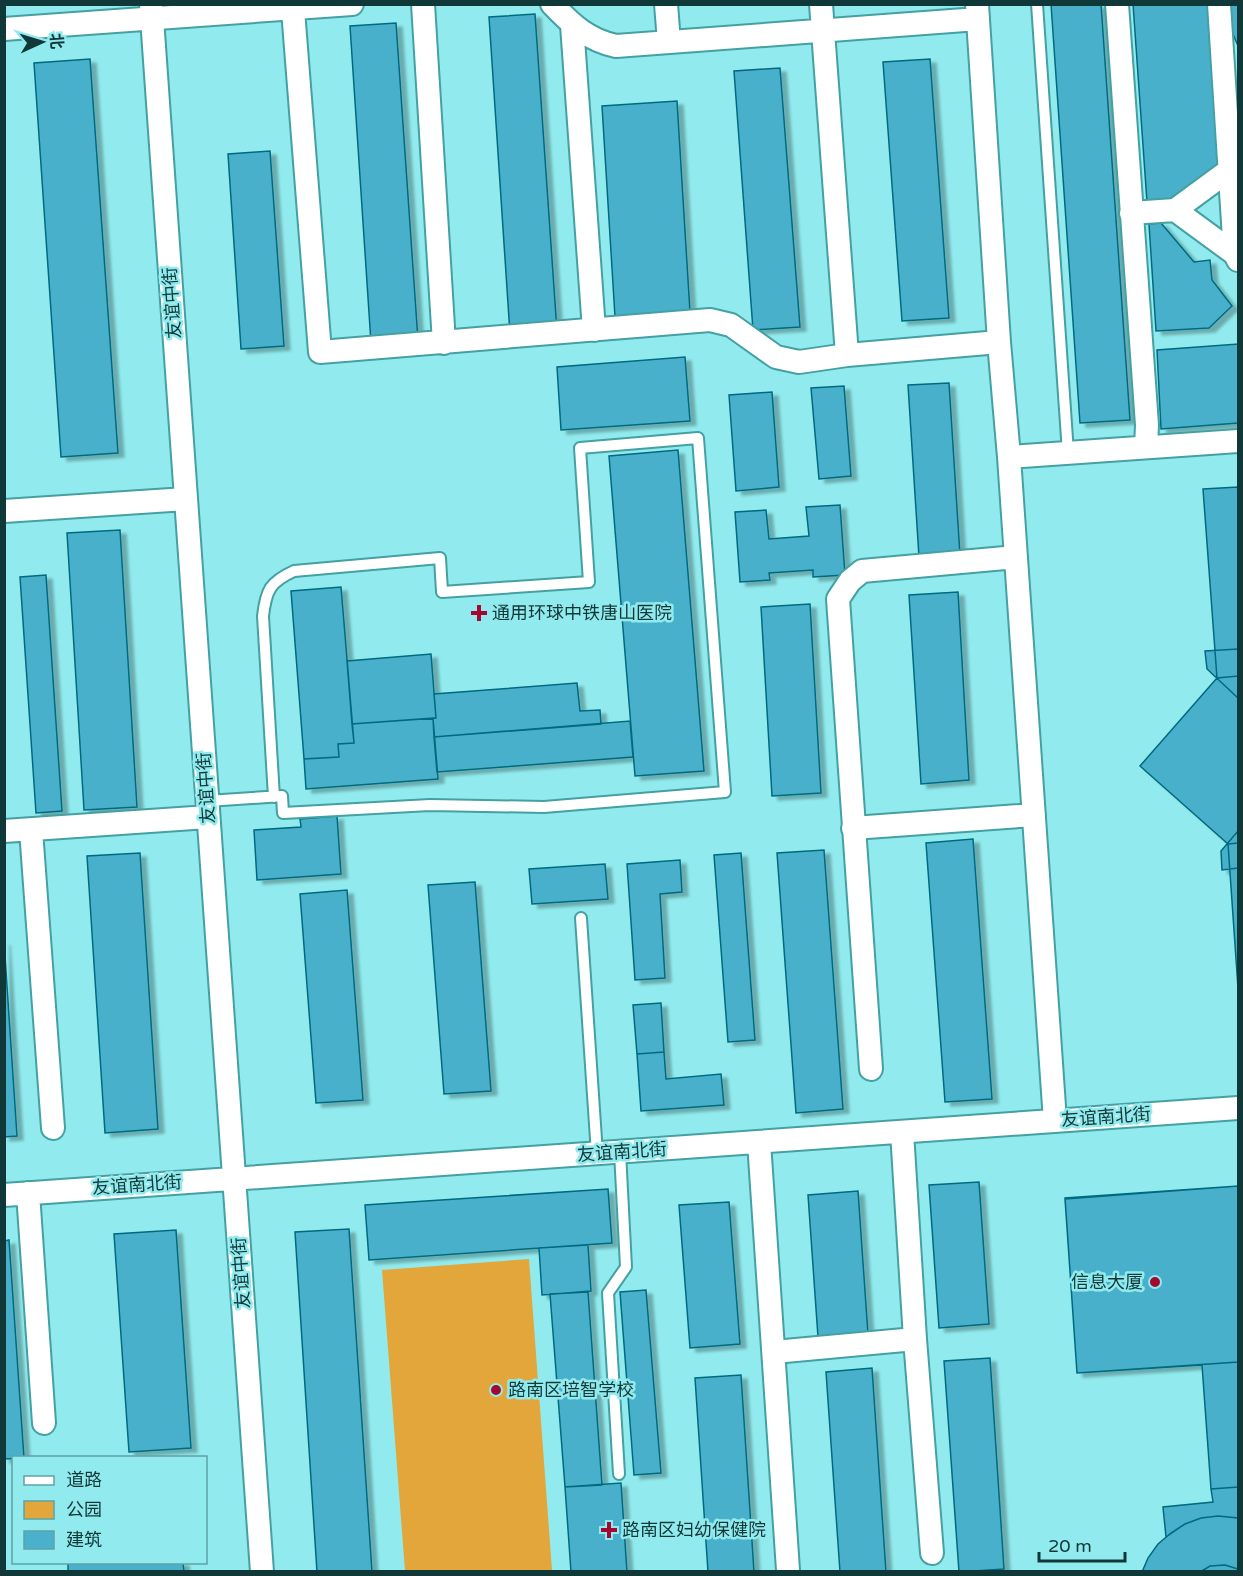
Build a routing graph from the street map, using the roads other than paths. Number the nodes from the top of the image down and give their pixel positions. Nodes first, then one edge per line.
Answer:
1 (352, 4) edge
2 (423, 4) edge
3 (552, 4) edge
4 (666, 4) edge
5 (821, 4) edge
6 (1037, 4) edge
7 (1117, 4) edge
8 (1219, 4) edge
9 (347, 5) edge
10 (293, 10) junction
11 (151, 11) edge
12 (977, 12) edge
13 (572, 25) junction
14 (4, 29) edge
15 (823, 30) junction
16 (669, 42) junction
17 (1228, 171) junction
18 (1175, 210) junction
19 (1131, 213) junction
20 (1237, 257) edge
21 (594, 330) junction
22 (999, 342) junction
23 (444, 343) junction
24 (847, 355) junction
25 (1239, 441) edge
26 (1146, 447) junction
27 (1068, 453) junction
28 (1009, 457) junction
29 (186, 499) junction
30 (4, 511) edge
31 (1016, 557) junction
32 (274, 797) junction
33 (208, 809) junction
34 (1034, 815) junction
35 (853, 828) junction
36 (32, 830) junction
37 (4, 831) edge
38 (582, 918) dead end
39 (871, 1070) dead end
40 (1239, 1108) edge
41 (1055, 1121) junction
42 (53, 1128) dead end
43 (902, 1132) junction
44 (759, 1142) junction
45 (609, 1153) junction
46 (234, 1179) junction
47 (28, 1193) junction
48 (4, 1195) edge
49 (915, 1339) junction
50 (774, 1352) junction
51 (44, 1423) dead end
52 (619, 1474) dead end
53 (932, 1553) dead end
54 (788, 1570) edge
55 (262, 1572) edge

1 - 9 street
2 - 23 street
3 - 13 street
4 - 16 street
5 - 15 street
6 - 27 lane
7 - 19 street
8 - 17 street
9 - 10 street
10 - 11 street
10 - 23 street
11 - 14 street
11 - 29 street, 友谊中街
12 - 15 street
12 - 22 street
13 - 16 street
13 - 21 street
15 - 16 street
15 - 24 street
17 - 18 street
17 - 20 street
18 - 19 street
18 - 20 street
19 - 26 street
21 - 23 street
21 - 24 street
22 - 24 street
22 - 28 street
25 - 26 street
26 - 27 street
27 - 28 street
28 - 31 street
29 - 30 street
29 - 33 street, 友谊中街
31 - 34 street
31 - 35 street
32 - 32 lane
32 - 33 lane
33 - 36 street
33 - 46 street, 友谊中街
34 - 35 street
34 - 41 street
35 - 39 street
36 - 37 street
36 - 42 street
38 - 45 lane
40 - 41 street, 友谊南北街
41 - 43 street, 友谊南北街
43 - 44 street, 友谊南北街
43 - 49 street
44 - 45 street, 友谊南北街
44 - 50 street
45 - 46 street, 友谊南北街
45 - 52 lane
46 - 47 street, 友谊南北街
46 - 55 street, 友谊中街
47 - 48 street, 友谊南北街
47 - 51 street
49 - 50 street
49 - 53 street
50 - 54 street

